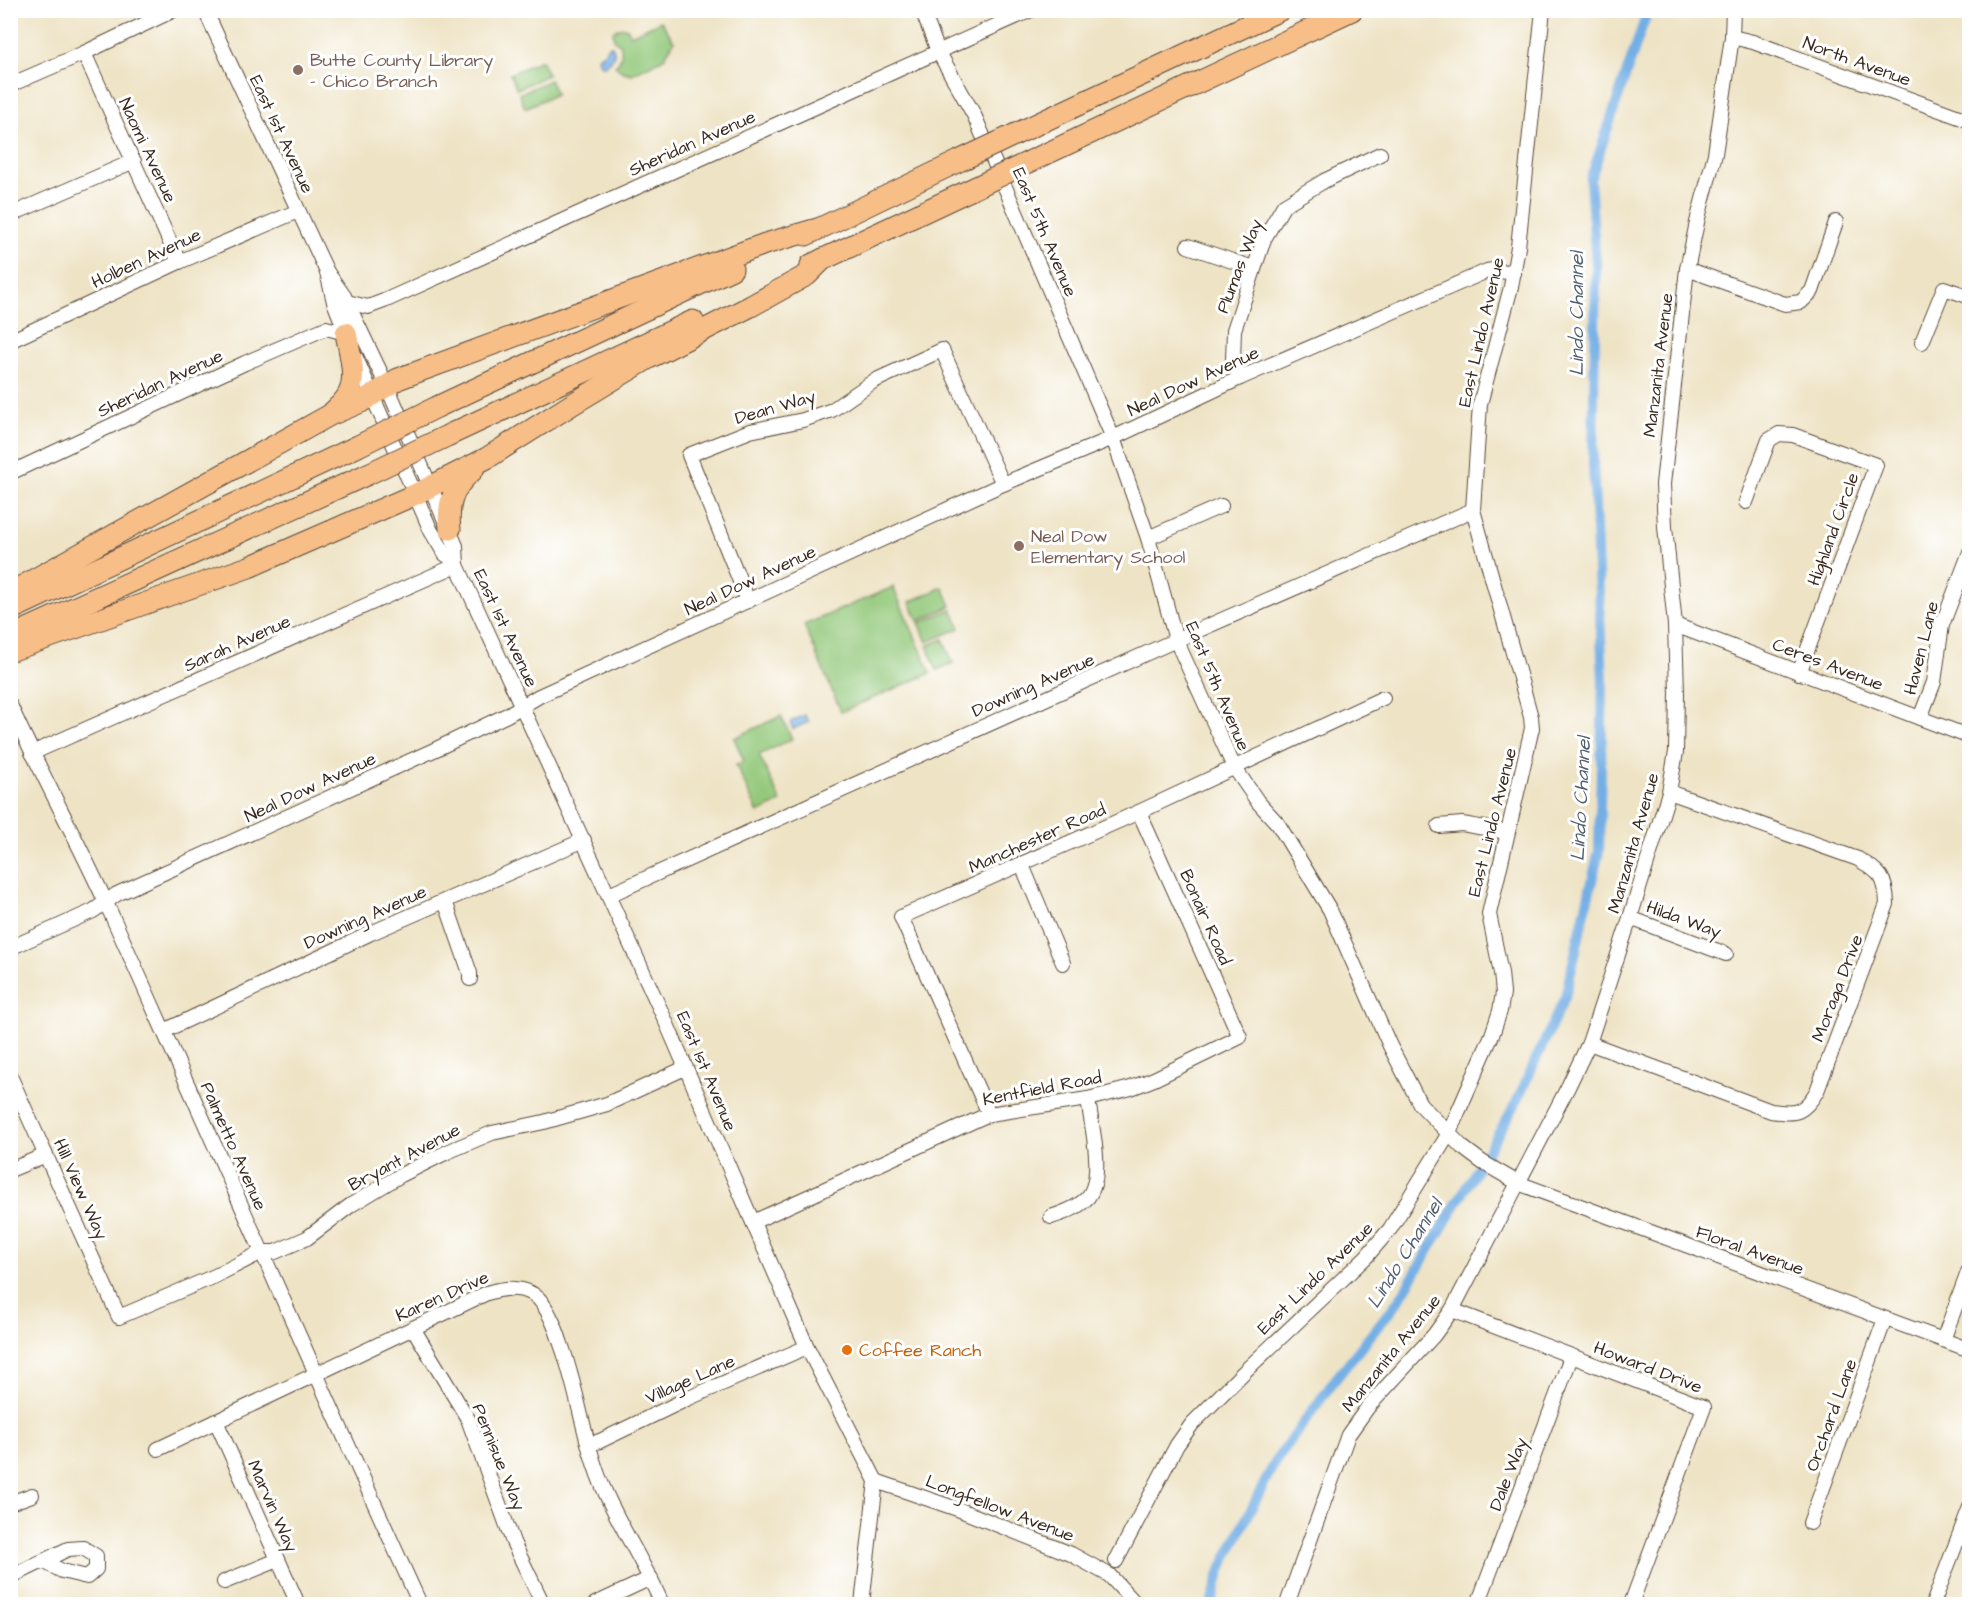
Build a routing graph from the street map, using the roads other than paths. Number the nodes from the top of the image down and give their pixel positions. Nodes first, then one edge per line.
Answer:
1 (174, 10) edge
2 (205, 10) edge
3 (922, 10) edge
4 (1031, 10) edge
5 (1280, 10) edge
6 (1352, 10) edge
7 (1543, 10) edge
8 (1733, 10) edge
9 (1732, 37) junction
10 (938, 51) junction
11 (84, 53) junction
12 (10, 85) edge
13 (1970, 121) edge
14 (1380, 153) dead end
15 (134, 161) junction
16 (298, 212) junction
17 (10, 215) edge
18 (1836, 222) dead end
19 (817, 230) junction
20 (1188, 246) dead end
21 (823, 259) junction
22 (179, 262) junction
23 (1253, 268) junction
24 (1687, 269) junction
25 (1514, 273) junction
26 (1970, 297) edge
27 (342, 306) junction
28 (368, 307) junction
29 (344, 331) junction
30 (10, 341) edge
31 (1922, 342) dead end
32 (1240, 378) junction
33 (379, 391) junction
34 (330, 415) junction
35 (1113, 438) junction
36 (487, 458) junction
37 (10, 473) edge
38 (1003, 484) junction
39 (423, 491) junction
40 (1746, 502) dead end
41 (1221, 506) dead end
42 (1473, 510) junction
43 (450, 530) junction
44 (1149, 538) junction
45 (1970, 552) edge
46 (457, 564) junction
47 (748, 601) junction
48 (11, 605) edge
49 (1675, 624) junction
50 (1176, 640) junction
51 (18, 641) edge
52 (1799, 673) junction
53 (1383, 698) dead end
54 (10, 705) edge
55 (523, 706) junction
56 (1920, 718) junction
57 (1970, 736) edge
58 (32, 753) junction
59 (1234, 767) junction
60 (1669, 792) junction
61 (1139, 812) junction
62 (1439, 826) dead end
63 (1507, 832) junction
64 (584, 840) junction
65 (1022, 865) junction
66 (609, 895) junction
67 (445, 901) junction
68 (106, 903) junction
69 (1630, 918) junction
70 (10, 948) edge
71 (1726, 954) dead end
72 (1063, 963) dead end
73 (470, 979) dead end
74 (164, 1031) junction
75 (1240, 1036) joint
76 (1589, 1042) junction
77 (686, 1068) junction
78 (10, 1076) edge
79 (1088, 1099) junction
80 (989, 1114) junction
81 (1448, 1135) junction
82 (46, 1155) junction
83 (10, 1170) edge
84 (1513, 1180) junction
85 (1051, 1217) dead end
86 (753, 1222) junction
87 (262, 1252) junction
88 (1970, 1267) edge
89 (1452, 1310) junction
90 (119, 1317) joint
91 (1885, 1319) junction
92 (413, 1328) junction
93 (1943, 1340) junction
94 (807, 1347) junction
95 (1970, 1350) edge
96 (1571, 1357) junction
97 (315, 1375) junction
98 (216, 1421) junction
99 (589, 1444) junction
100 (158, 1449) dead end
101 (876, 1481) junction
102 (32, 1495) dead end
103 (10, 1503) edge
104 (1970, 1507) edge
105 (1810, 1523) dead end
106 (278, 1560) junction
107 (43, 1561) dead end
108 (1116, 1561) dead end
109 (10, 1577) edge
110 (651, 1578) junction
111 (224, 1582) dead end
112 (298, 1605) edge
113 (420, 1605) edge
114 (543, 1605) edge
115 (595, 1605) edge
116 (662, 1605) edge
117 (862, 1605) edge
118 (1136, 1605) edge
119 (1287, 1605) edge
120 (1478, 1605) edge
121 (1631, 1605) edge
122 (1933, 1605) edge

1 - 11 street
2 - 16 street, East 1st Avenue
3 - 10 street, East 5th Avenue
4 - 10 street, Sheridan Avenue
5 - 19 highway, bridge
6 - 21 highway, bridge
7 - 25 street, East Lindo Avenue
8 - 9 street, Manzanita Avenue
9 - 13 street, North Avenue
9 - 24 street, Manzanita Avenue
10 - 28 street, Sheridan Avenue
10 - 35 street, East 5th Avenue
11 - 12 street
11 - 15 street, Naomi Avenue
14 - 23 street, Plumas Way
15 - 17 street
15 - 22 street, Naomi Avenue
16 - 22 street, Holben Avenue
16 - 27 street, East 1st Avenue
18 - 24 street
19 - 33 highway
19 - 48 highway, bridge
20 - 23 street
21 - 36 highway
21 - 51 highway, bridge
22 - 30 street, Holben Avenue
23 - 32 street, Plumas Way
24 - 49 street, Manzanita Avenue
25 - 32 street, Neal Dow Avenue
25 - 42 street, East Lindo Avenue
26 - 31 street
27 - 28 street
27 - 29 street, East 1st Avenue
28 - 29 street
29 - 33 street, East 1st Avenue
29 - 34 highway
29 - 37 street, Sheridan Avenue
32 - 35 street, Neal Dow Avenue
33 - 34 highway
33 - 39 street, East 1st Avenue
33 - 39 street, East 1st Avenue
34 - 48 highway
35 - 38 street, Neal Dow Avenue
35 - 44 street, East 5th Avenue
36 - 39 highway
36 - 43 highway
38 - 47 street, Neal Dow Avenue
38 - 47 street, Dean Way
39 - 43 street, East 1st Avenue
39 - 46 street, East 1st Avenue
39 - 51 highway
40 - 52 street, Highland Circle
41 - 44 street
42 - 50 street, Downing Avenue
42 - 63 street, East Lindo Avenue
43 - 46 street, East 1st Avenue
44 - 50 street, East 5th Avenue
45 - 56 street, Haven Lane
46 - 55 street, East 1st Avenue
46 - 58 street, Sarah Avenue
47 - 55 street, Neal Dow Avenue
49 - 52 street, Ceres Avenue
49 - 60 street, Manzanita Avenue
50 - 59 street, East 5th Avenue
50 - 66 street, Downing Avenue
52 - 56 street, Ceres Avenue
53 - 59 street, Manchester Road
54 - 58 street, Palmetto Avenue
55 - 64 street, East 1st Avenue
55 - 68 street, Neal Dow Avenue
56 - 57 street, Ceres Avenue
58 - 68 street, Palmetto Avenue
59 - 61 street, Manchester Road
59 - 81 street, East 5th Avenue
60 - 69 street, Manzanita Avenue
60 - 76 street, Moraga Drive
61 - 65 street, Manchester Road
61 - 75 street, Bonair Road
62 - 63 street
63 - 81 street, East Lindo Avenue
64 - 66 street, East 1st Avenue
64 - 67 street, Downing Avenue
65 - 72 street
65 - 80 street, Manchester Road
66 - 77 street, East 1st Avenue
67 - 73 street
67 - 74 street, Downing Avenue
68 - 70 street, Neal Dow Avenue
68 - 74 street, Palmetto Avenue
69 - 71 street, Hilda Way
69 - 76 street, Manzanita Avenue
74 - 87 street, Palmetto Avenue
75 - 79 street, Kentfield Road
76 - 84 street, Manzanita Avenue
77 - 86 street, East 1st Avenue
77 - 87 street, Bryant Avenue
78 - 82 street, Hill View Way
79 - 80 street, Kentfield Road
79 - 85 street
80 - 86 street, Kentfield Road
81 - 84 street, East 5th Avenue
81 - 108 street, East Lindo Avenue
82 - 83 street
82 - 90 street, Hill View Way
84 - 89 street, Manzanita Avenue
84 - 91 street, Floral Avenue
86 - 94 street, East 1st Avenue
87 - 90 street, Bryant Avenue
87 - 97 street, Palmetto Avenue
88 - 93 street
89 - 96 street, Howard Drive
89 - 119 street, Manzanita Avenue
91 - 93 street, Floral Avenue
91 - 105 street, Orchard Lane
92 - 97 street, Karen Drive
92 - 99 street, Karen Drive
92 - 114 street, Pennisue Way
93 - 95 street, Floral Avenue
94 - 99 street, Village Lane
94 - 101 street, East 1st Avenue
96 - 120 street, Dale Way
96 - 121 street, Howard Drive
97 - 98 street, Karen Drive
97 - 113 street, Palmetto Avenue
98 - 100 street, Karen Drive
98 - 106 street, Marvin Way
99 - 110 street, Karen Drive
101 - 117 street
101 - 118 street, Longfellow Avenue
102 - 103 street
104 - 122 street
106 - 111 street
106 - 112 street, Marvin Way
107 - 109 street
110 - 115 street
110 - 116 street, Karen Drive

